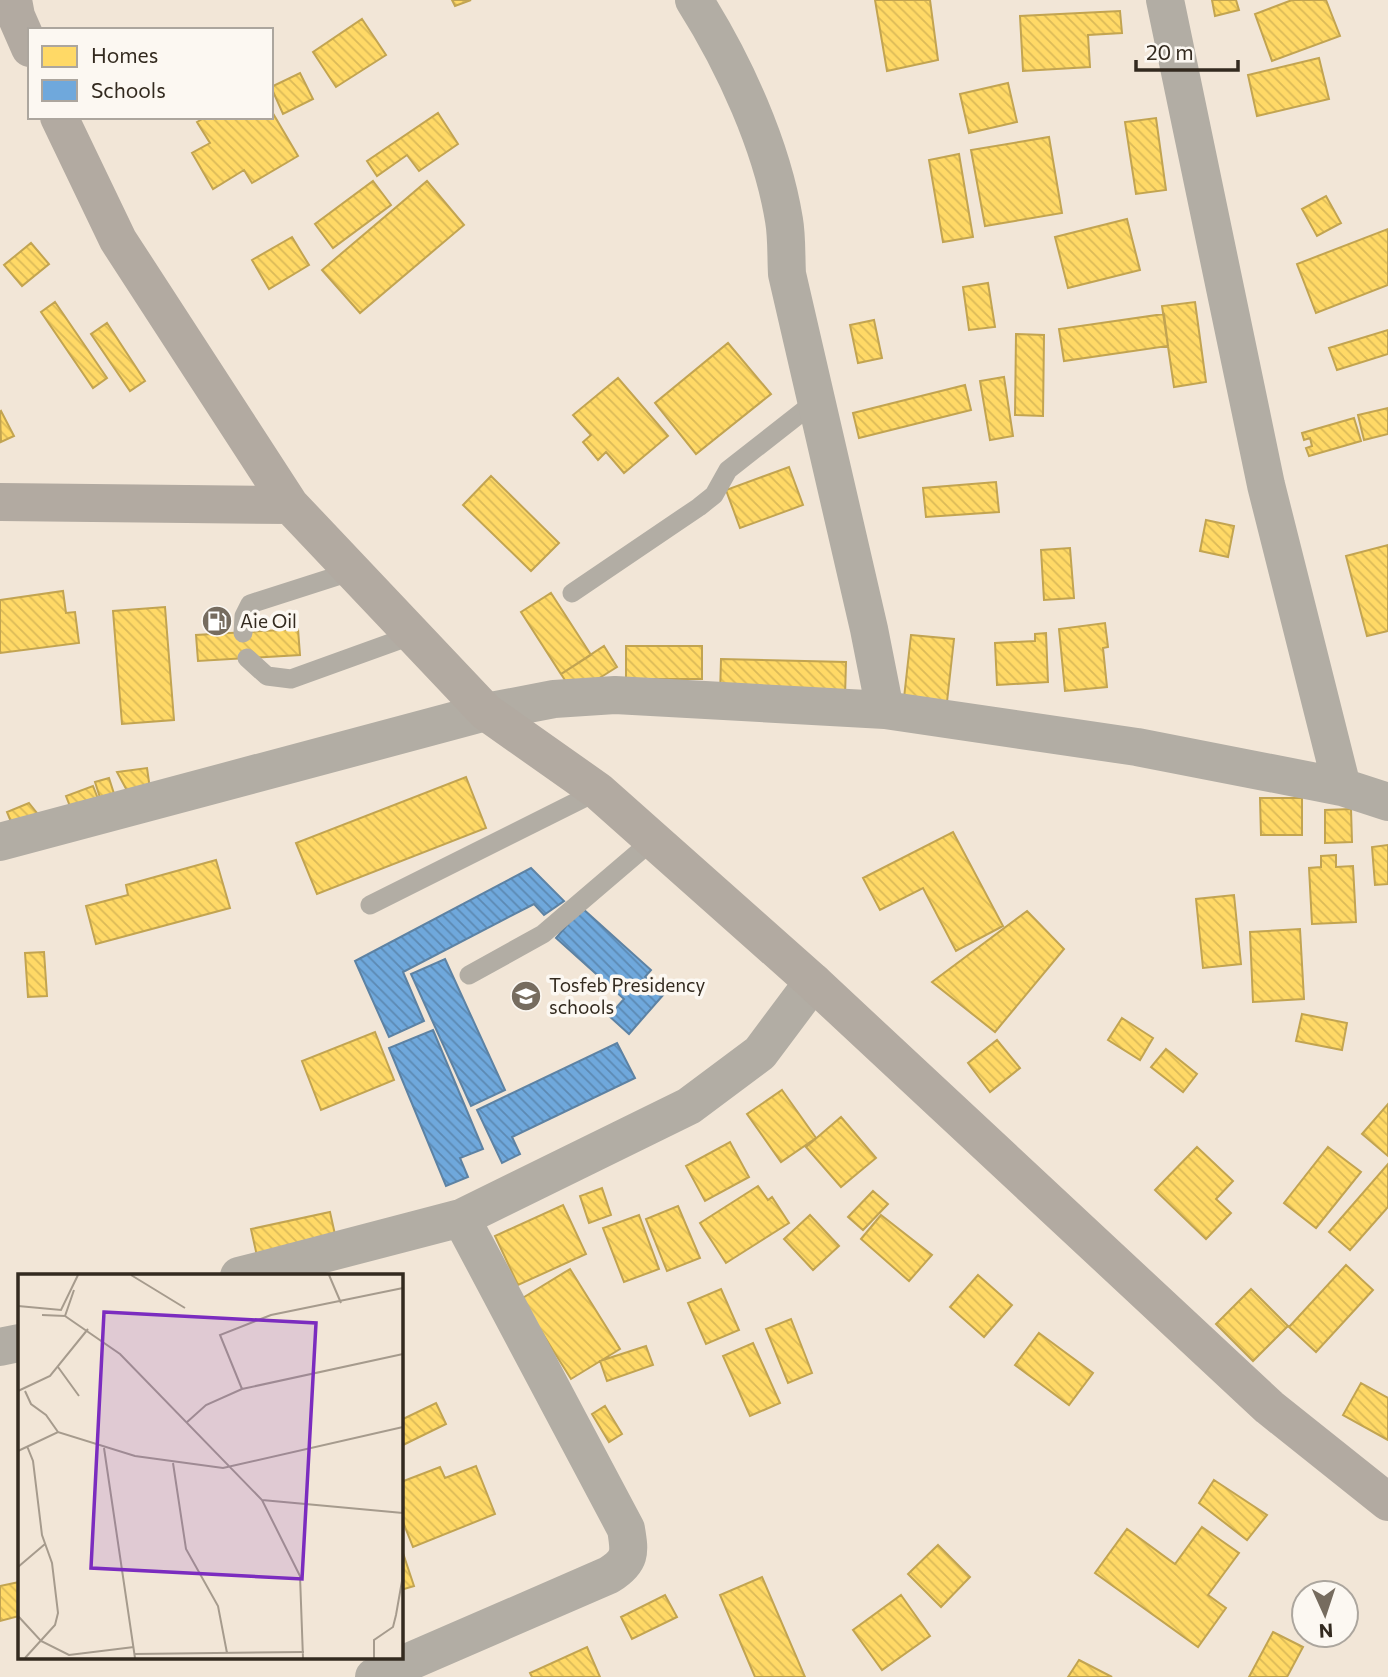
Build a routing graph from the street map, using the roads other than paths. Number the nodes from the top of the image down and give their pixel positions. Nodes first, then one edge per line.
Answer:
1 (13, 0) edge
2 (694, 0) edge
3 (1165, 0) edge
4 (28, 43) edge
5 (60, 119) edge
6 (816, 401) junction
7 (0, 502) edge
8 (290, 505) junction
9 (353, 571) junction
10 (572, 593) dead end
11 (243, 633) dead end
12 (413, 635) junction
13 (247, 658) dead end
14 (886, 710) junction
15 (486, 712) junction
16 (1342, 787) junction
17 (598, 791) junction
18 (1388, 802) edge
19 (653, 840) junction
20 (0, 842) edge
21 (370, 905) dead end
22 (469, 975) dead end
23 (813, 982) junction
24 (461, 1218) junction
25 (247, 1274) edge
26 (18, 1343) edge
27 (0, 1347) edge
28 (1385, 1495) edge
29 (374, 1677) edge

1 - 4 street
2 - 6 street
3 - 16 street
5 - 8 street
6 - 10 lane
6 - 14 street
7 - 8 street
8 - 9 street
9 - 11 lane
9 - 12 street
12 - 13 lane
12 - 15 street
14 - 15 street
14 - 16 street
15 - 17 street
15 - 20 street
16 - 18 street
17 - 19 street
17 - 21 lane
19 - 22 lane
19 - 23 street
23 - 24 street
23 - 28 street
24 - 25 street
24 - 29 street
26 - 27 street

